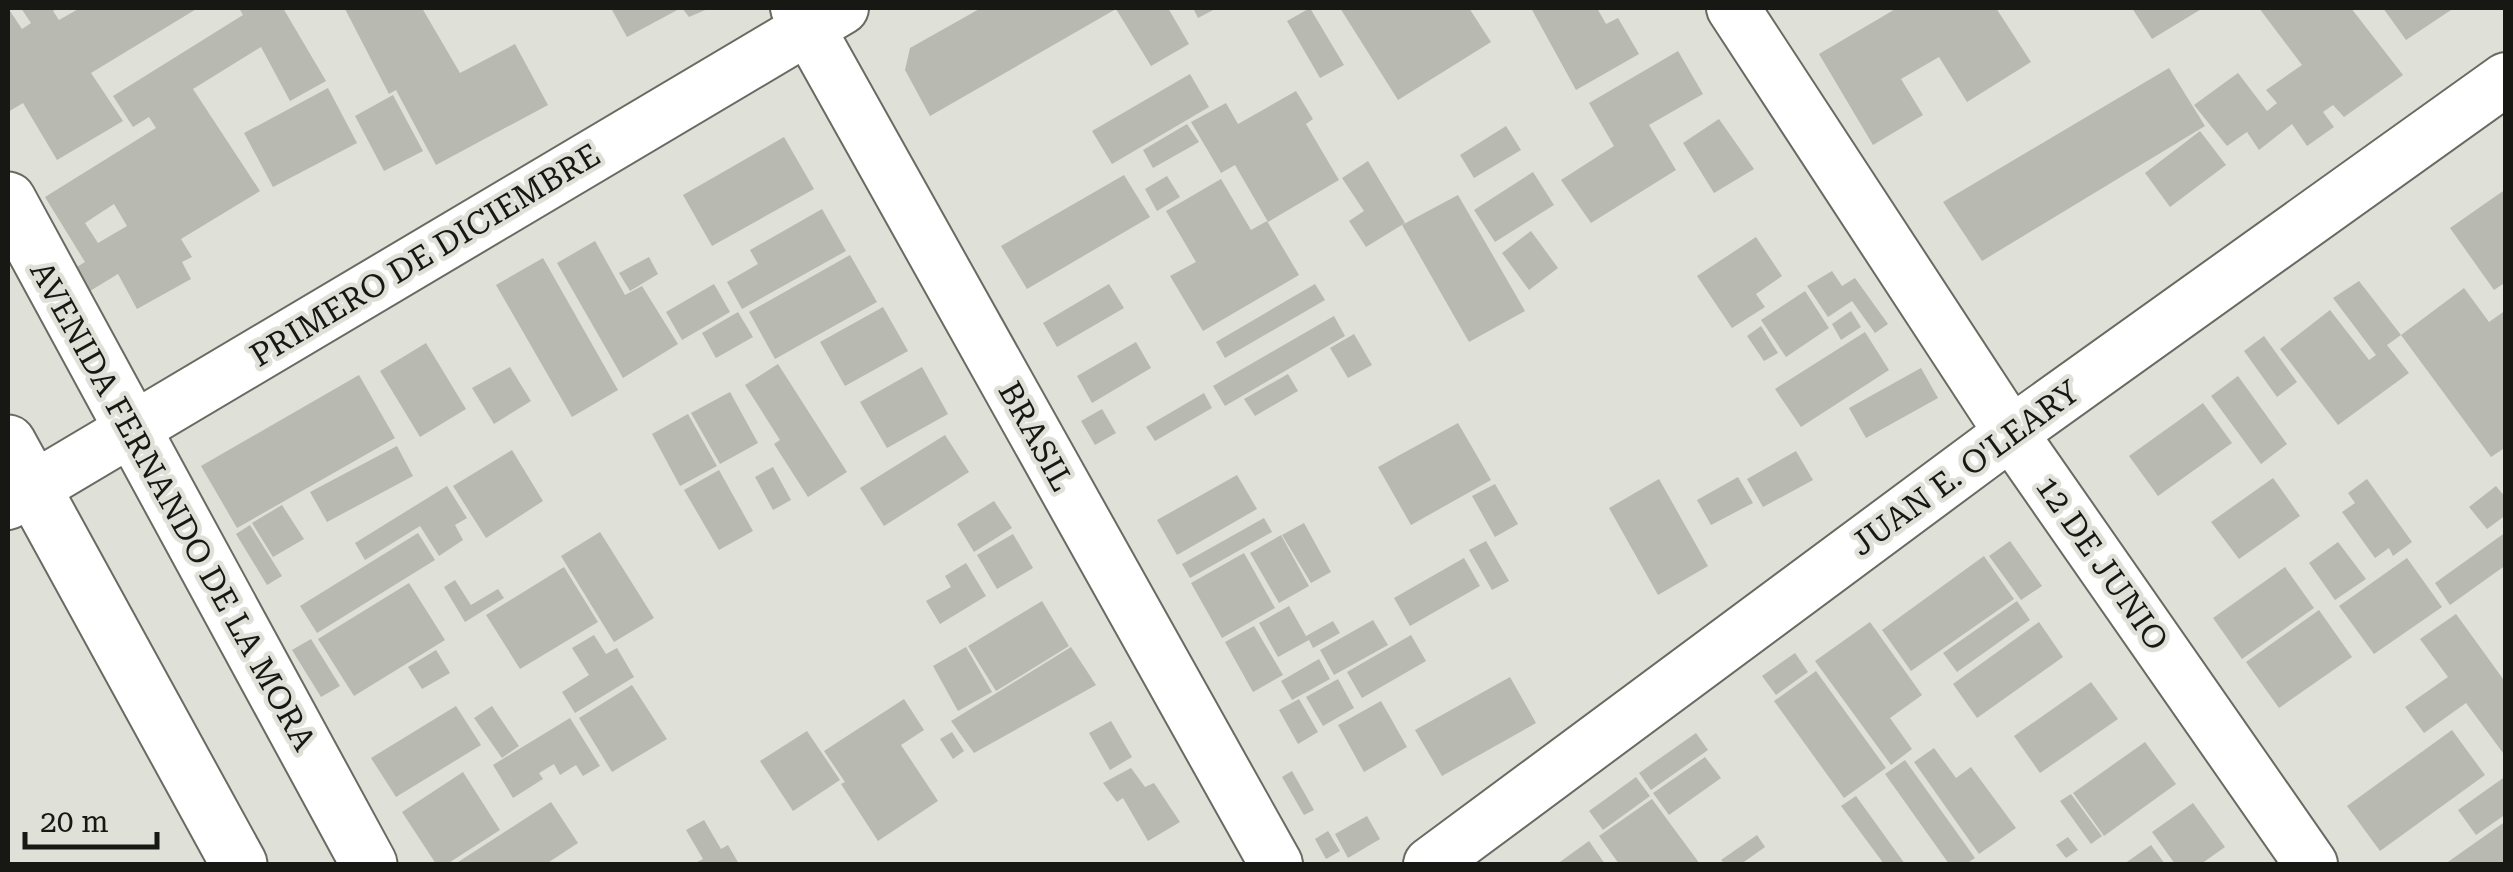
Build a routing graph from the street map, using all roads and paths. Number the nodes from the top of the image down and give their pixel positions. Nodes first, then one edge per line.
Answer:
1 (1732, 8) edge
2 (815, 14) edge
3 (2506, 80) edge
4 (8, 200) edge
5 (130, 430) junction
6 (2011, 433) junction
7 (16, 478) edge
8 (239, 864) edge
9 (369, 864) edge
10 (1276, 864) edge
11 (1430, 864) edge
12 (2311, 864) edge

1 - 6 street, 12 DE JUNIO
2 - 5 street, PRIMERO DE DICIEMBRE
2 - 10 street, BRASIL
3 - 6 street, JUAN E. O'LEARY
4 - 5 main road, AVENIDA FERNANDO DE LA MORA
5 - 7 street, PRIMERO DE DICIEMBRE
5 - 9 main road, AVENIDA FERNANDO DE LA MORA
6 - 11 street, JUAN E. O'LEARY
6 - 12 street, 12 DE JUNIO
7 - 8 main road

